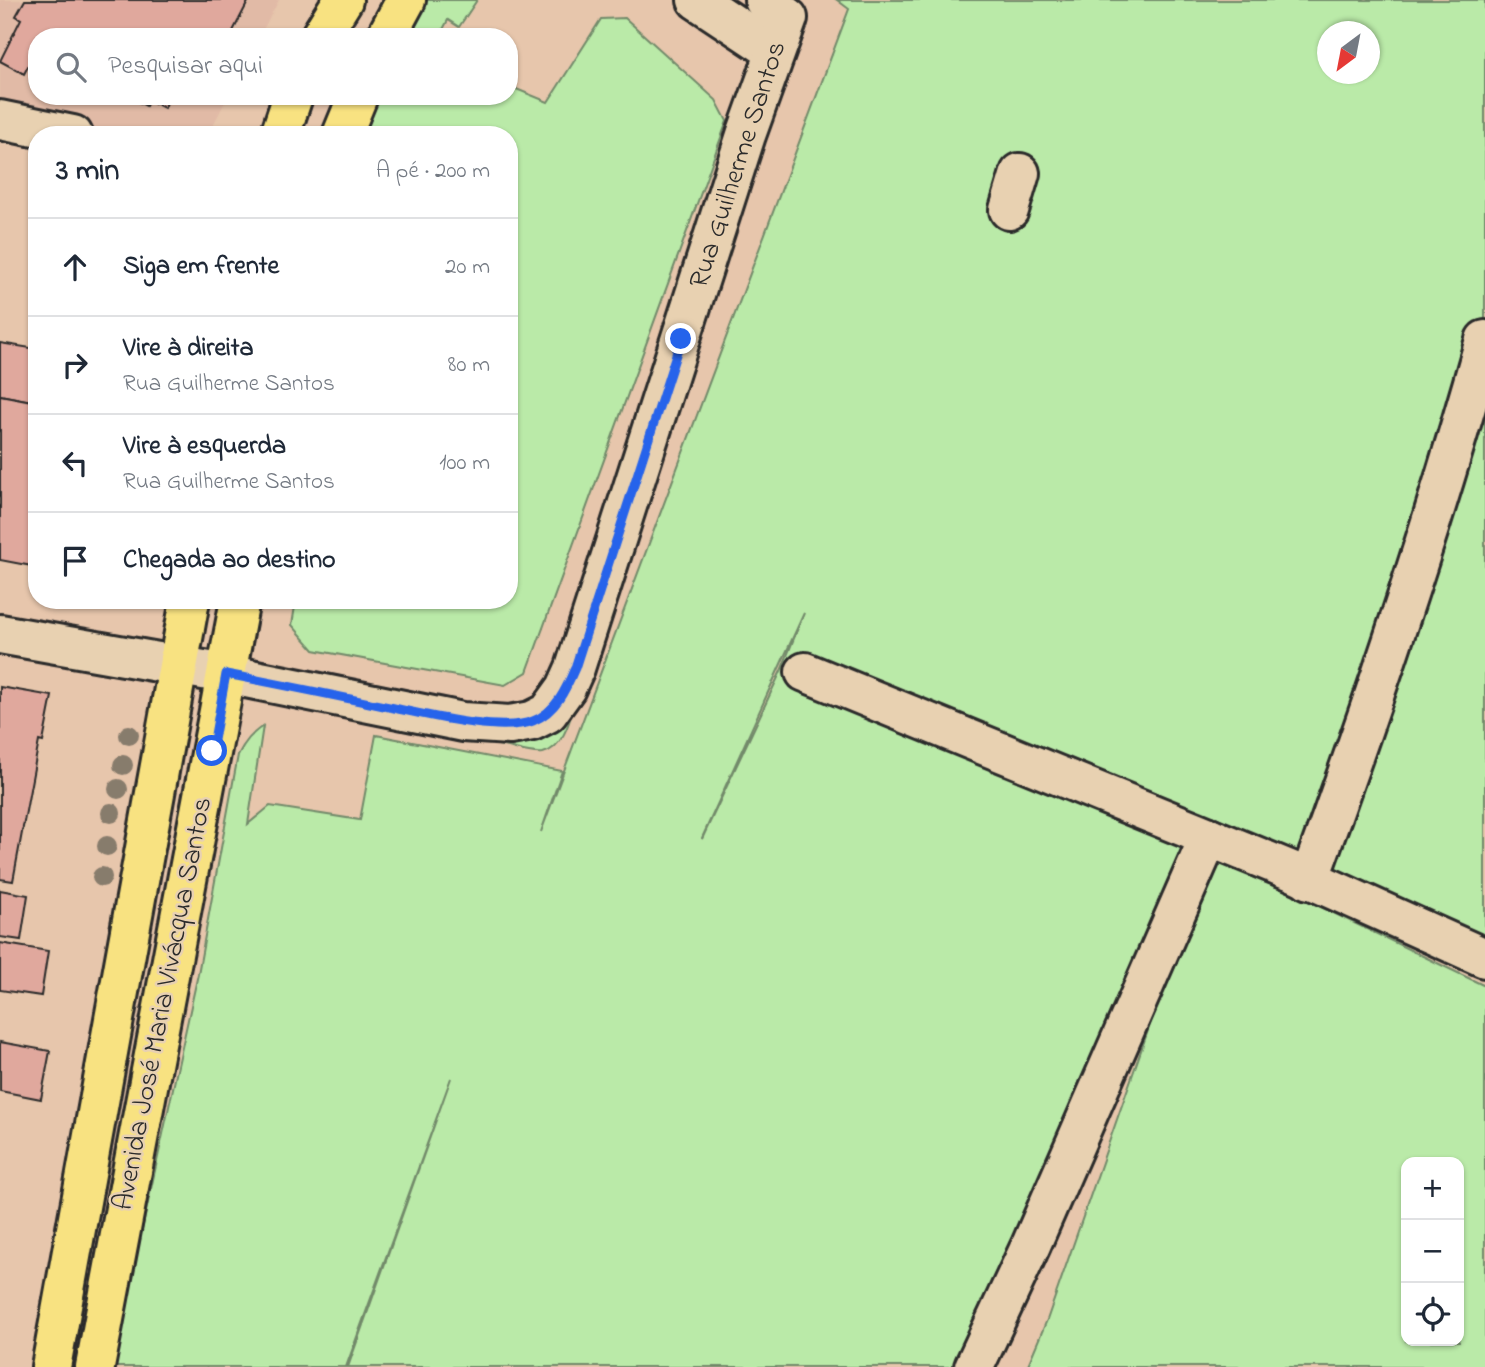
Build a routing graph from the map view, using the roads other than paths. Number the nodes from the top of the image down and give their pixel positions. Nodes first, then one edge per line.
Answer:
1 (342, 0) edge
2 (406, 0) edge
3 (697, 0) edge
4 (776, 23) edge
5 (325, 28) edge
6 (391, 28) edge
7 (290, 105) edge
8 (354, 105) edge
9 (0, 120) edge
10 (29, 126) edge
11 (283, 126) edge
12 (346, 126) edge
13 (1020, 173) dead end
14 (1009, 210) dead end
15 (1485, 340) edge
16 (188, 609) edge
17 (238, 609) edge
18 (0, 634) edge
19 (177, 666) junction
20 (805, 671) dead end
21 (226, 674) junction
22 (1209, 837) junction
23 (1309, 880) junction
24 (1485, 958) edge
25 (51, 1367) edge
26 (95, 1367) edge
27 (974, 1367) edge

1 - 5 main road
2 - 6 main road
3 - 4 street
4 - 21 street, Rua Guilherme Santos
7 - 11 main road
8 - 12 main road
9 - 10 street
13 - 14 street
15 - 23 street
16 - 19 main road, Avenida José Maria Vivácqua Santos
17 - 21 main road, Avenida José Maria Vivácqua Santos
18 - 19 street, Rua Guilherme Santos
19 - 21 street, Rua Guilherme Santos
19 - 25 main road, Avenida José Maria Vivácqua Santos
20 - 22 street
21 - 26 main road, Avenida José Maria Vivácqua Santos
22 - 23 street
22 - 27 street
23 - 24 street

